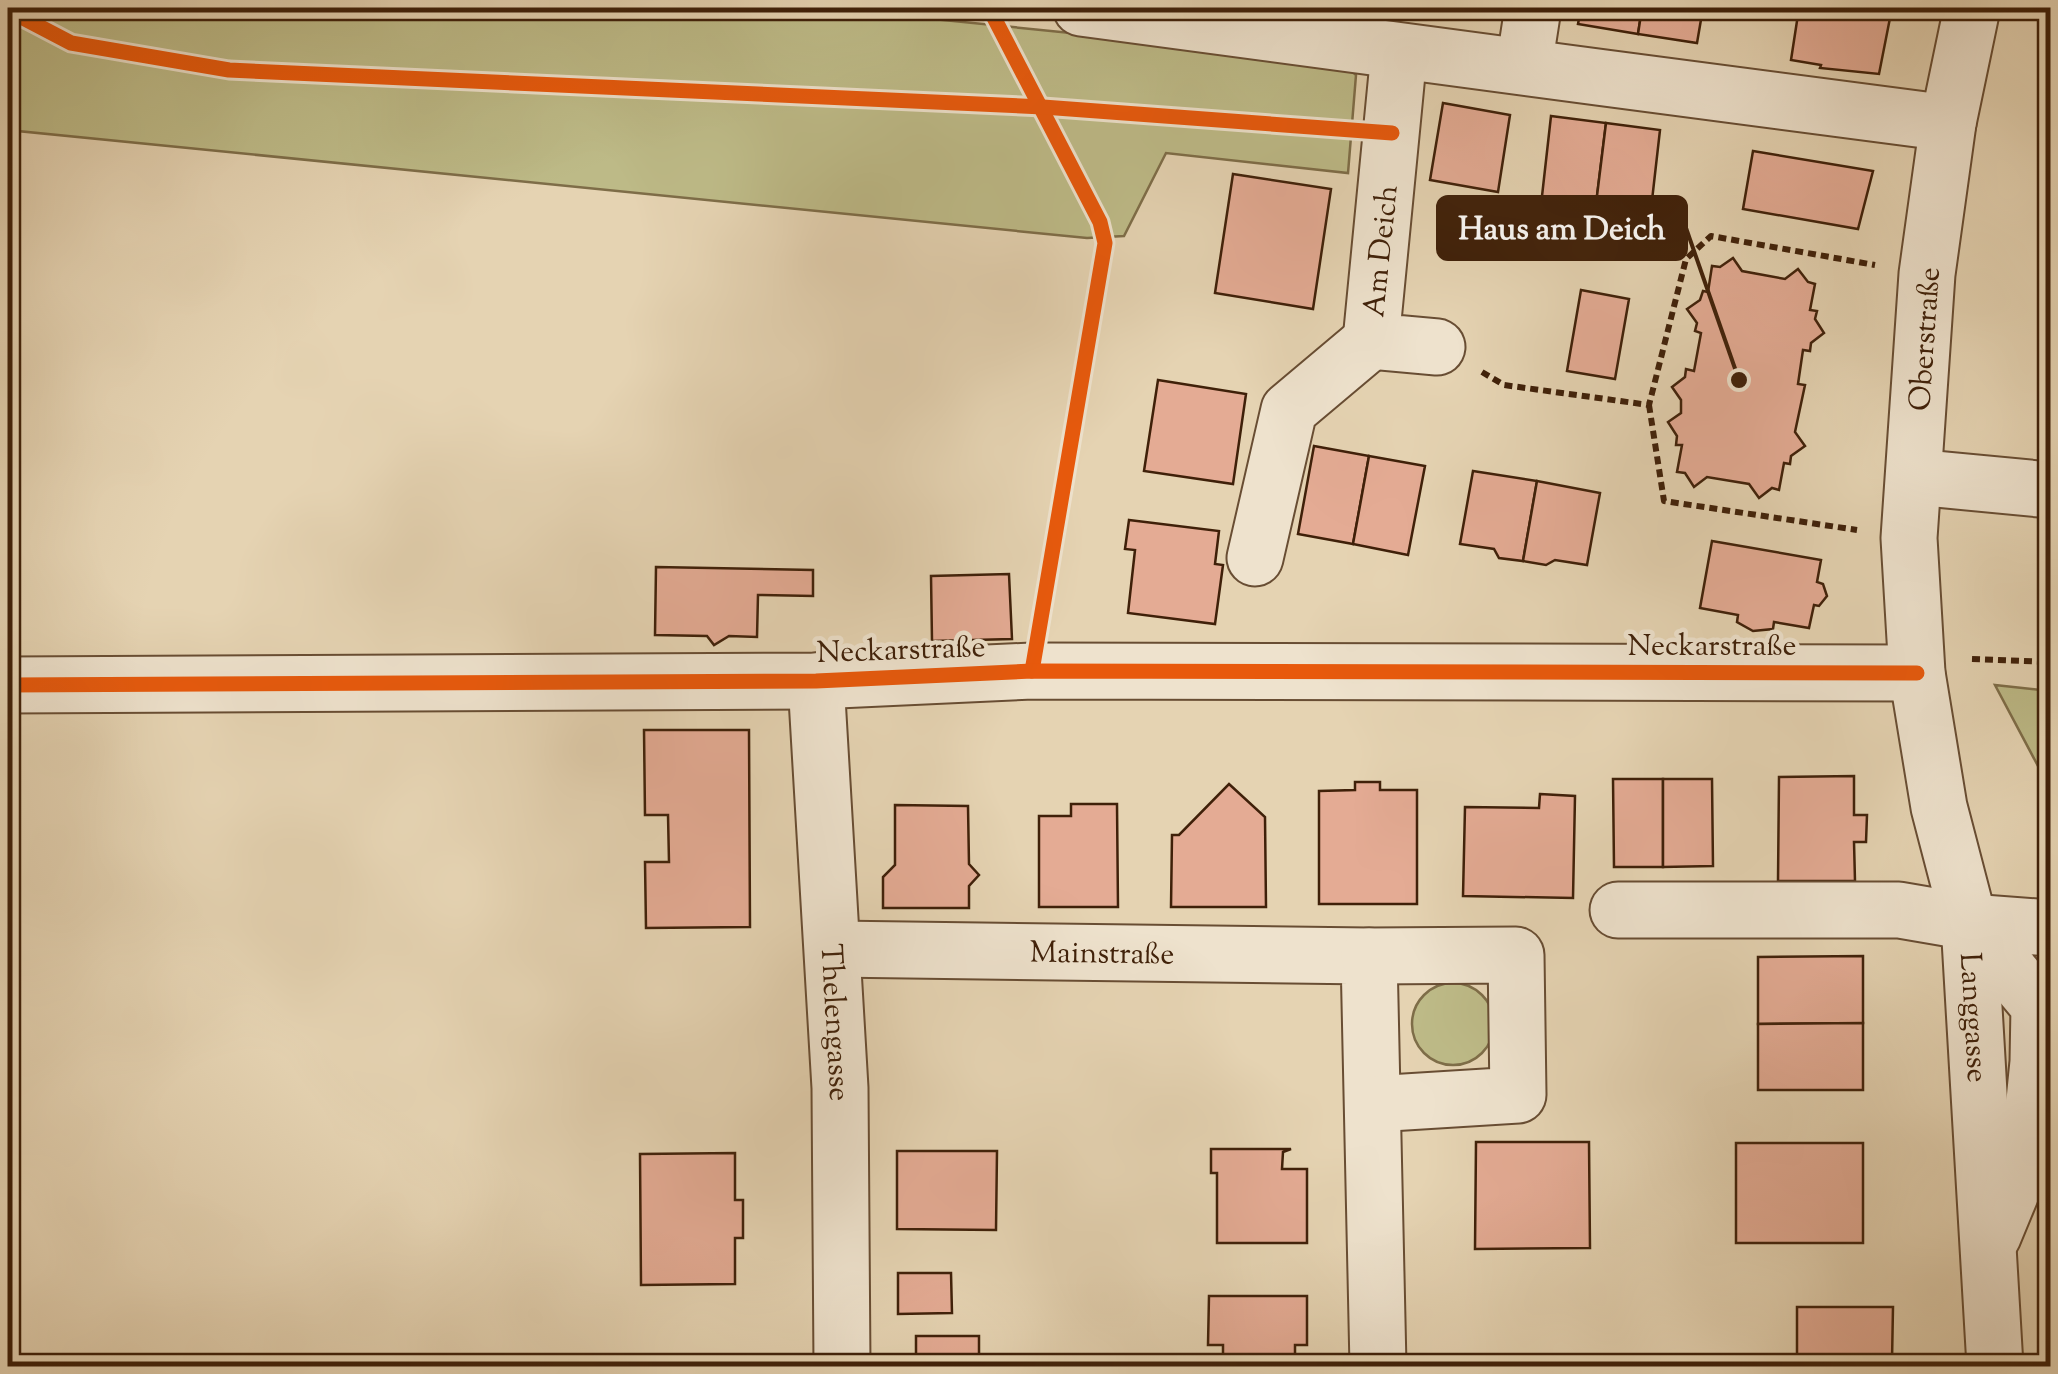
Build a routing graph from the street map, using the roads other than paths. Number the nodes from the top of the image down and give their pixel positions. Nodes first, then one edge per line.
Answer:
1 (1081, 8) edge
2 (1534, 8) edge
3 (1972, 8) edge
4 (1399, 53) junction
5 (1524, 66) junction
6 (1948, 123) junction
7 (1372, 341) junction
8 (1437, 347) road end
9 (1915, 477) junction
10 (2050, 490) edge
11 (1254, 558) dead end
12 (1916, 665) junction
13 (816, 681) junction
14 (8, 685) edge
15 (1618, 910) dead end
16 (1970, 922) junction
17 (2050, 928) edge
18 (834, 948) junction
19 (1369, 956) junction
20 (1373, 1104) junction
21 (2030, 1205) edge
22 (1988, 1250) junction
23 (842, 1366) edge
24 (1378, 1366) edge
25 (1995, 1366) edge

1 - 4 street
2 - 5 street
3 - 6 street, Oberstraße
4 - 5 street
4 - 7 street, Am Deich
5 - 6 street
6 - 9 street, Oberstraße
7 - 8 street, Am Deich
7 - 11 street
9 - 10 street
9 - 12 street, Oberstraße
12 - 13 street, Neckarstraße
12 - 16 street, Langgasse
13 - 14 street, Neckarstraße
13 - 18 street, Thelengasse
15 - 16 street
16 - 17 street
16 - 21 street
16 - 22 street, Langgasse
18 - 19 street, Mainstraße
18 - 23 street, Thelengasse
19 - 20 street
19 - 20 street, Mainstraße
20 - 24 street
21 - 22 street
22 - 25 street, Langgasse

